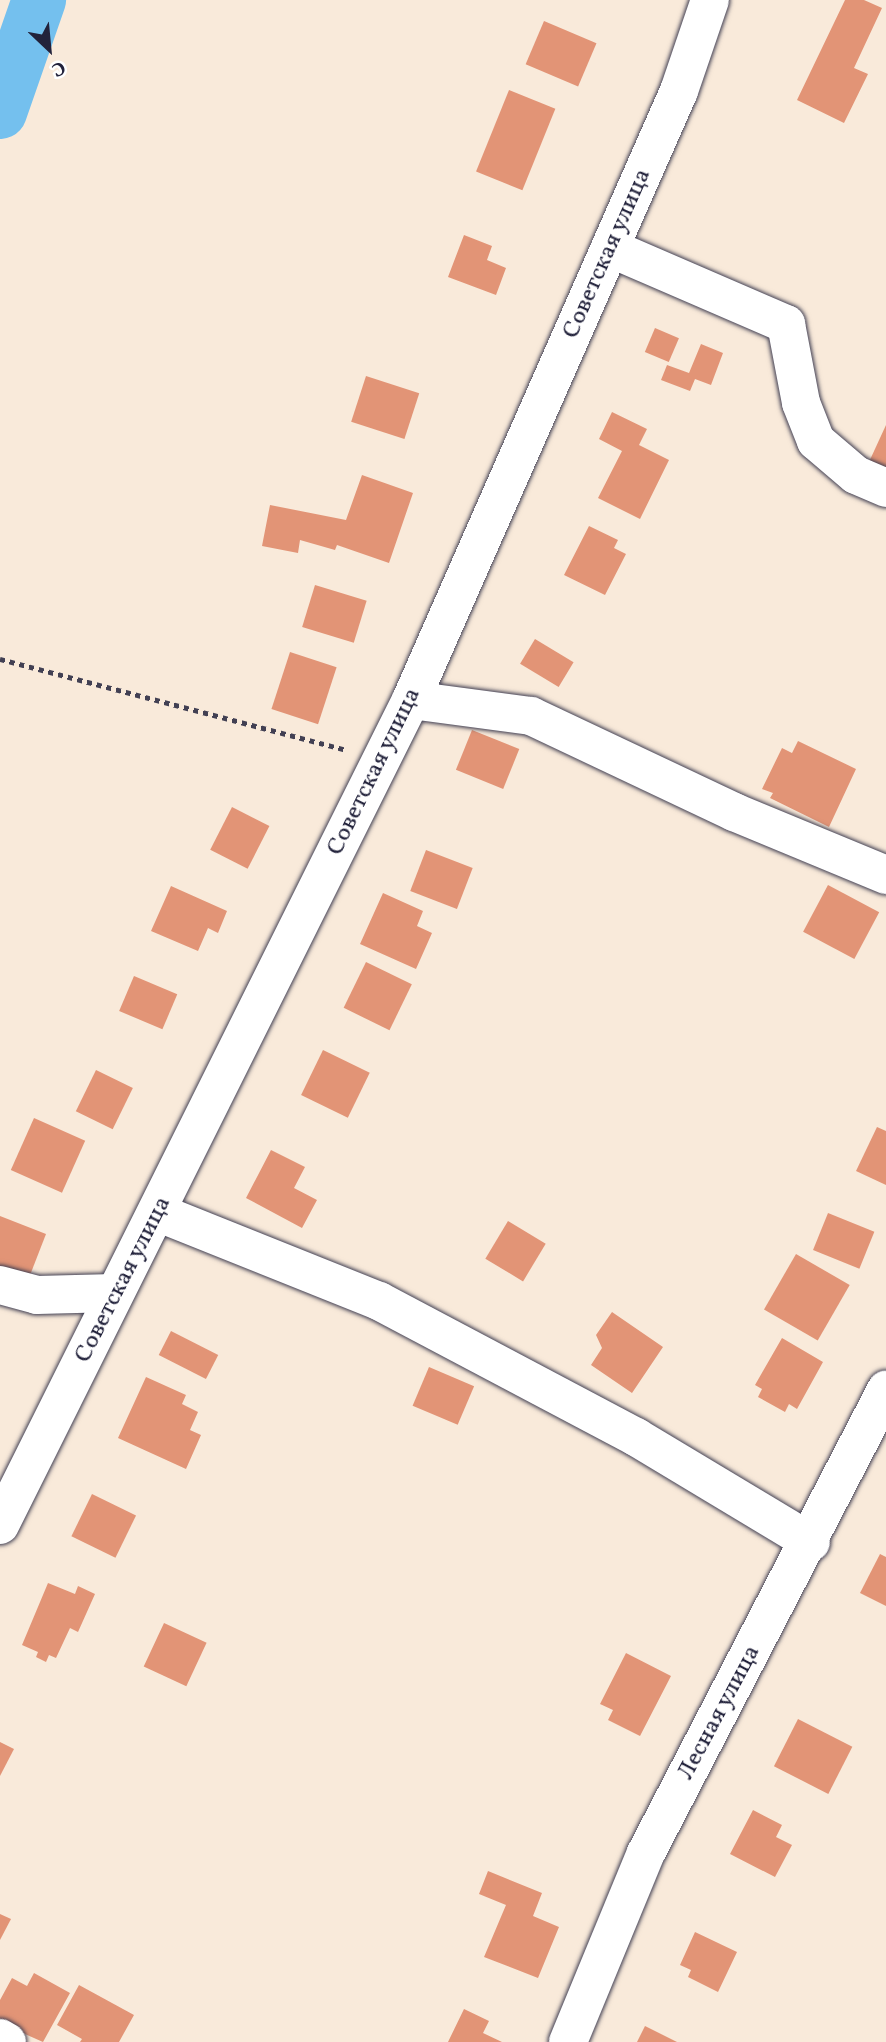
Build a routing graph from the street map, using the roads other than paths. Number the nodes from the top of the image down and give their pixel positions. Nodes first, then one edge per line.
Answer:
1 (710, 0) edge
2 (610, 248) junction
3 (886, 488) edge
4 (411, 700) junction
5 (886, 875) edge
6 (159, 1213) junction
7 (0, 1285) edge
8 (115, 1293) junction
9 (886, 1390) edge
10 (0, 1525) edge
11 (811, 1542) junction
12 (0, 2038) edge
13 (8, 2042) edge
14 (568, 2042) edge

1 - 2 street, Советская улица
2 - 3 street
2 - 4 street, Советская улица
4 - 5 street
4 - 6 street, Советская улица
6 - 8 street, Советская улица
6 - 11 street
7 - 8 street
8 - 10 street, Советская улица
9 - 11 street, Лесная улица
11 - 14 street, Лесная улица
12 - 13 street

